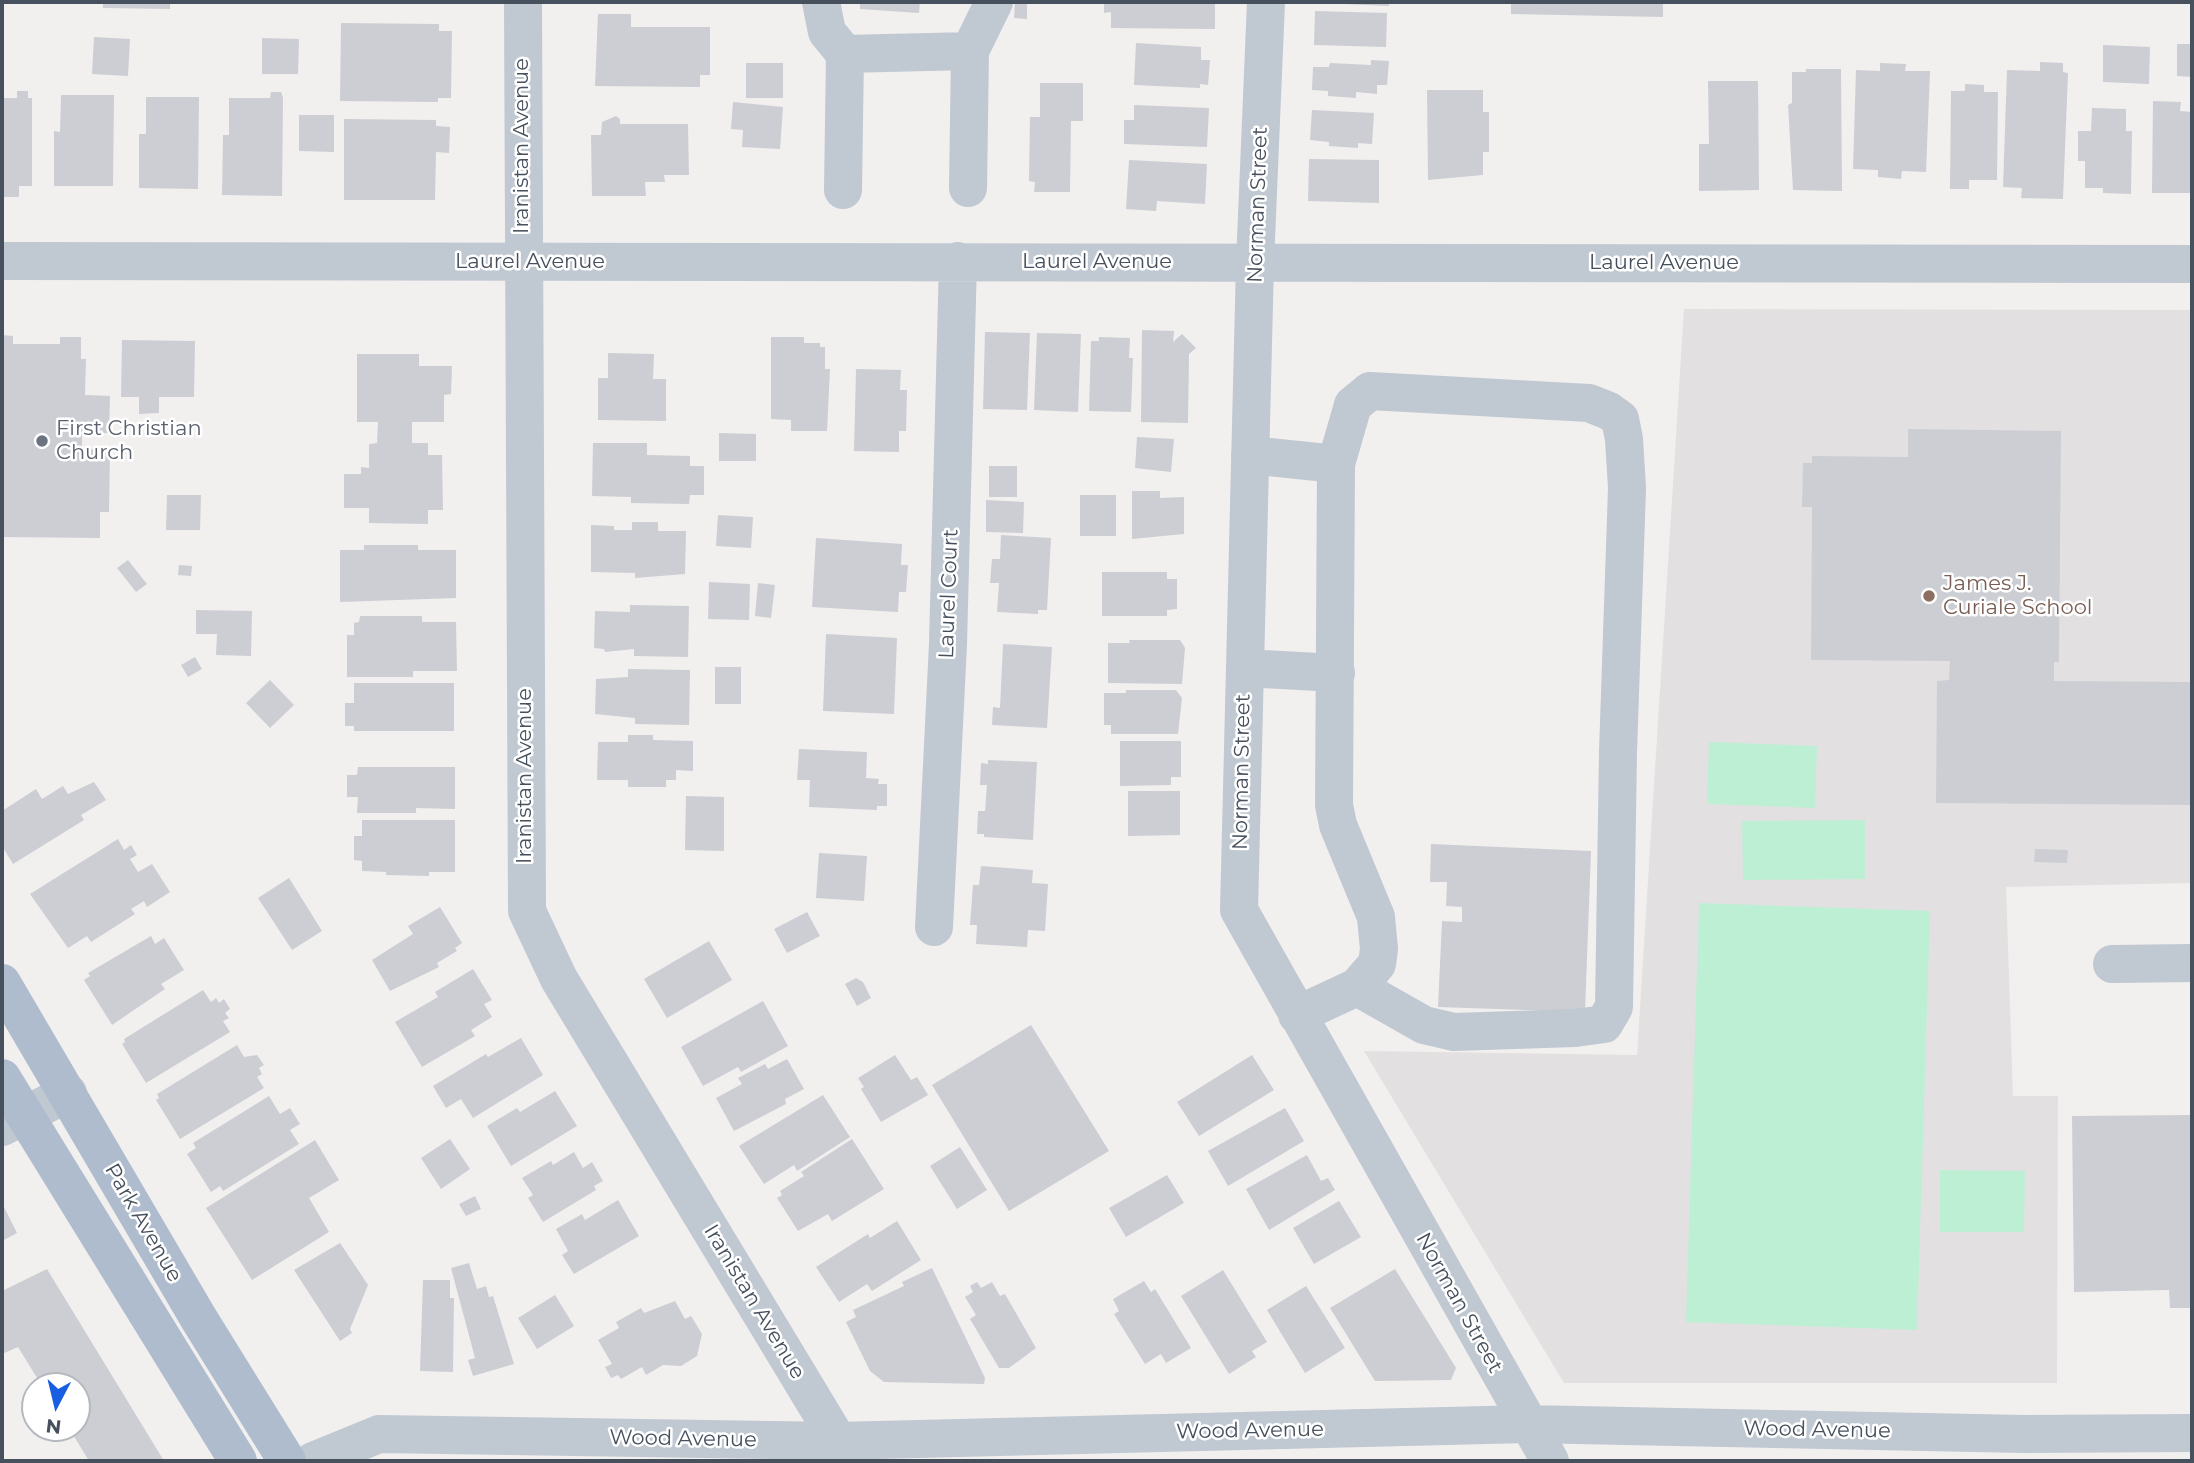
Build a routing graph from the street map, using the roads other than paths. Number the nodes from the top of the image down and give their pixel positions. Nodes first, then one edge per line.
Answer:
1 (523, 2) edge
2 (821, 2) edge
3 (994, 2) edge
4 (1266, 2) edge
5 (970, 51) junction
6 (845, 54) junction
7 (968, 188) dead end
8 (843, 190) dead end
9 (2, 261) edge
10 (958, 261) junction
11 (522, 262) junction
12 (1255, 263) junction
13 (2192, 264) edge
14 (1250, 455) junction
15 (1336, 464) junction
16 (1245, 668) junction
17 (1336, 673) junction
18 (934, 927) dead end
19 (2192, 963) edge
20 (2112, 964) dead end
21 (2, 983) edge
22 (1357, 987) junction
23 (1297, 1014) junction
24 (2, 1078) edge
25 (68, 1093) junction
26 (13, 1121) edge
27 (1527, 1424) junction
28 (2024, 1433) junction
29 (2192, 1433) edge
30 (844, 1451) edge
31 (238, 1461) edge
32 (287, 1461) edge
33 (313, 1461) edge
34 (1550, 1461) edge
35 (1987, 1461) edge

1 - 11 street, Iranistan Avenue
2 - 6 street
3 - 5 street
4 - 12 street, Norman Street
5 - 6 street
5 - 7 street
6 - 8 street
9 - 11 street, Laurel Avenue
10 - 11 street, Laurel Avenue
10 - 12 street, Laurel Avenue
10 - 18 street, Laurel Court
11 - 30 street, Iranistan Avenue
12 - 13 street, Laurel Avenue
12 - 14 street, Norman Street
14 - 15 street
14 - 16 street, Norman Street
15 - 17 street
15 - 22 street
16 - 17 street
16 - 23 street, Norman Street
17 - 22 street
19 - 20 street
21 - 25 main road, Park Avenue
22 - 23 street
23 - 27 street, Norman Street
24 - 26 main road, Park Avenue
25 - 26 street
25 - 32 main road, Park Avenue
26 - 31 main road, Park Avenue
27 - 28 street, Wood Avenue
27 - 30 street, Wood Avenue
27 - 34 street, Norman Street
28 - 29 street, Wood Avenue
28 - 35 street
30 - 33 street, Wood Avenue

